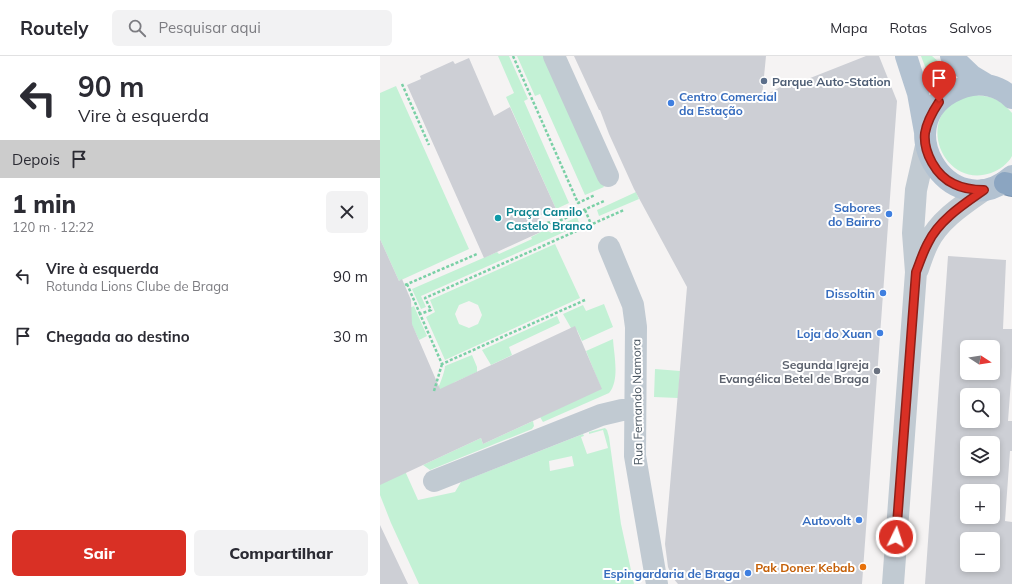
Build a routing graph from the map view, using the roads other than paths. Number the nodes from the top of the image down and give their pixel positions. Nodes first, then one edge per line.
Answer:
1 (554, 56) edge
2 (906, 56) edge
3 (951, 56) edge
4 (1004, 92) edge
5 (926, 140) junction
6 (1010, 181) edge
7 (604, 185) road end
8 (984, 190) junction
9 (609, 247) dead end
10 (916, 272) junction
11 (635, 410) junction
12 (434, 481) dead end
13 (657, 584) edge
14 (893, 584) edge

1 - 7 street
2 - 5 main road
3 - 4 main road
4 - 5 main road
5 - 8 main road
5 - 10 street
6 - 8 main road
8 - 10 street
9 - 11 street, Rua Fernando Namora
10 - 14 street
11 - 12 street
11 - 13 street, Rua Fernando Namora

